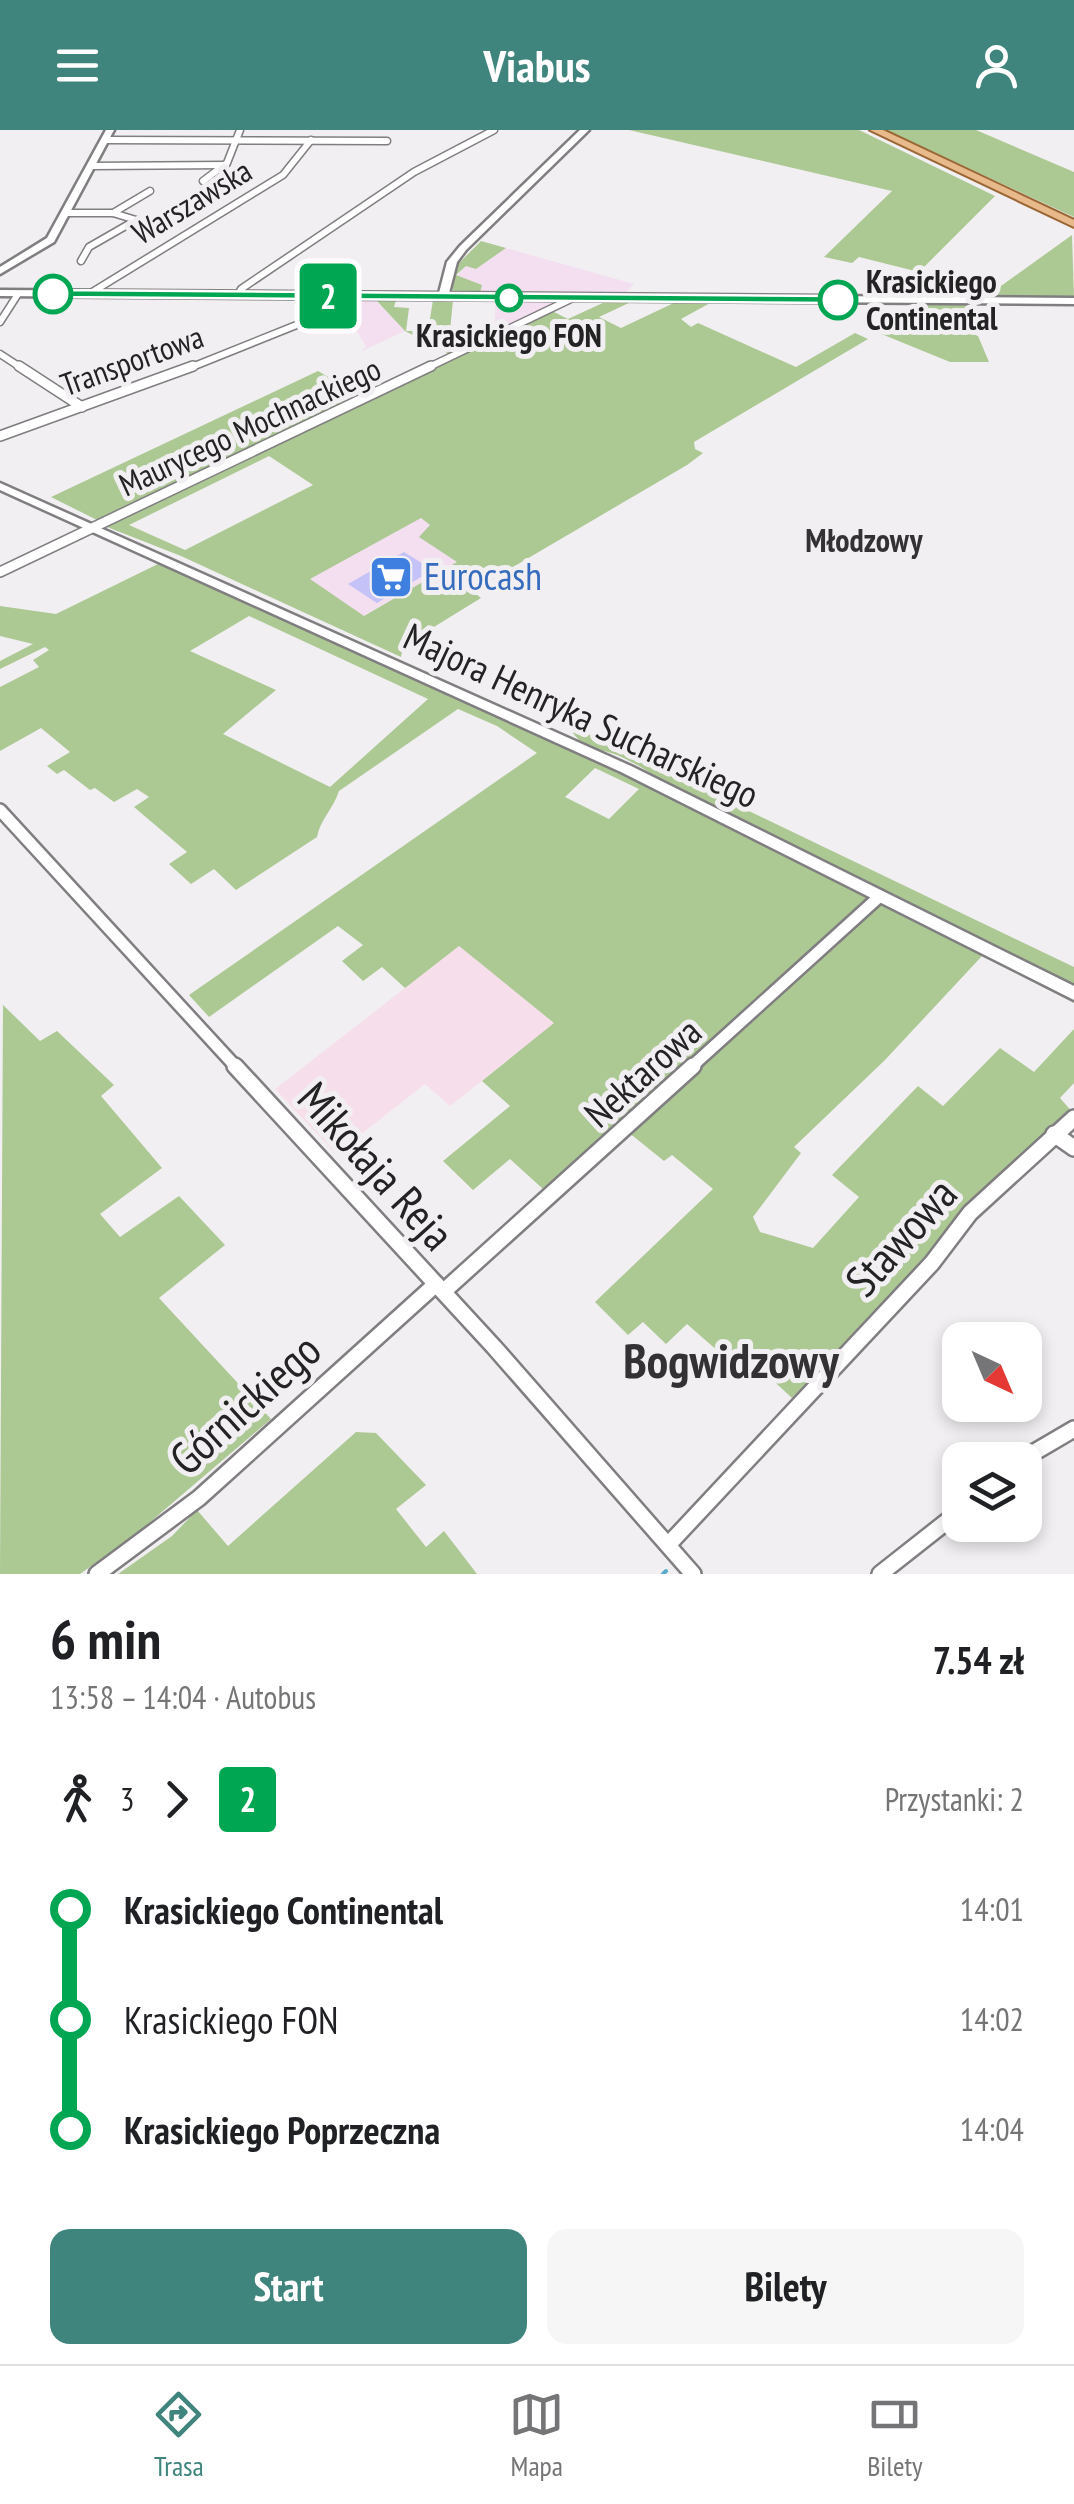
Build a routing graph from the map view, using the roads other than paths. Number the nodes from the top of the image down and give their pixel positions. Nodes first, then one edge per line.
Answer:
1 (240, 130) edge
2 (494, 130) edge
3 (585, 130) edge
4 (875, 130) edge
5 (108, 135) edge
6 (236, 140) junction
7 (310, 140) junction
8 (387, 141) dead end
9 (226, 165) junction
10 (91, 166) junction
11 (203, 181) dead end
12 (150, 191) dead end
13 (66, 213) junction
14 (113, 213) junction
15 (1074, 224) edge
16 (81, 261) dead end
17 (0, 271) edge
18 (0, 294) edge
19 (18, 294) junction
20 (90, 294) junction
21 (238, 296) junction
22 (320, 296) junction
23 (443, 297) junction
24 (573, 298) junction
25 (1074, 301) edge
26 (0, 322) edge
27 (0, 354) edge
28 (82, 406) junction
29 (0, 436) edge
30 (0, 486) edge
31 (94, 529) junction
32 (0, 572) edge
33 (0, 810) edge
34 (880, 896) junction
35 (1074, 993) edge
36 (1074, 1118) edge
37 (1054, 1134) junction
38 (1074, 1148) edge
39 (440, 1288) junction
40 (1074, 1429) edge
41 (1042, 1445) edge
42 (942, 1525) edge
43 (668, 1545) junction
44 (97, 1574) edge
45 (693, 1574) edge
46 (880, 1574) edge

1 - 6 street
2 - 21 street
3 - 23 street
4 - 15 main road
5 - 6 street
5 - 10 street
6 - 7 street
6 - 9 street
7 - 8 street
7 - 20 street, Warszawska
9 - 10 street
9 - 11 street
10 - 13 street
12 - 14 street
13 - 14 street
13 - 17 street
14 - 16 street
18 - 19 street
19 - 20 street
19 - 26 street
20 - 21 street
21 - 22 street
22 - 23 street
22 - 28 street, Transportowa
23 - 24 street
24 - 25 street
24 - 31 street, Maurycego Mochnackiego
27 - 28 street
28 - 29 street, Transportowa
30 - 31 street, Majora Henryka Sucharskiego
31 - 32 street, Maurycego Mochnackiego
31 - 34 street, Majora Henryka Sucharskiego
33 - 39 street, Mikołaja Reja
34 - 35 street, Majora Henryka Sucharskiego
34 - 39 street, Nektarowa
36 - 37 street, Stawowa
37 - 38 street
37 - 43 street, Stawowa
39 - 43 street, Mikołaja Reja
39 - 44 street, Górnickiego
40 - 41 street
42 - 46 street
43 - 45 street, Mikołaja Reja

